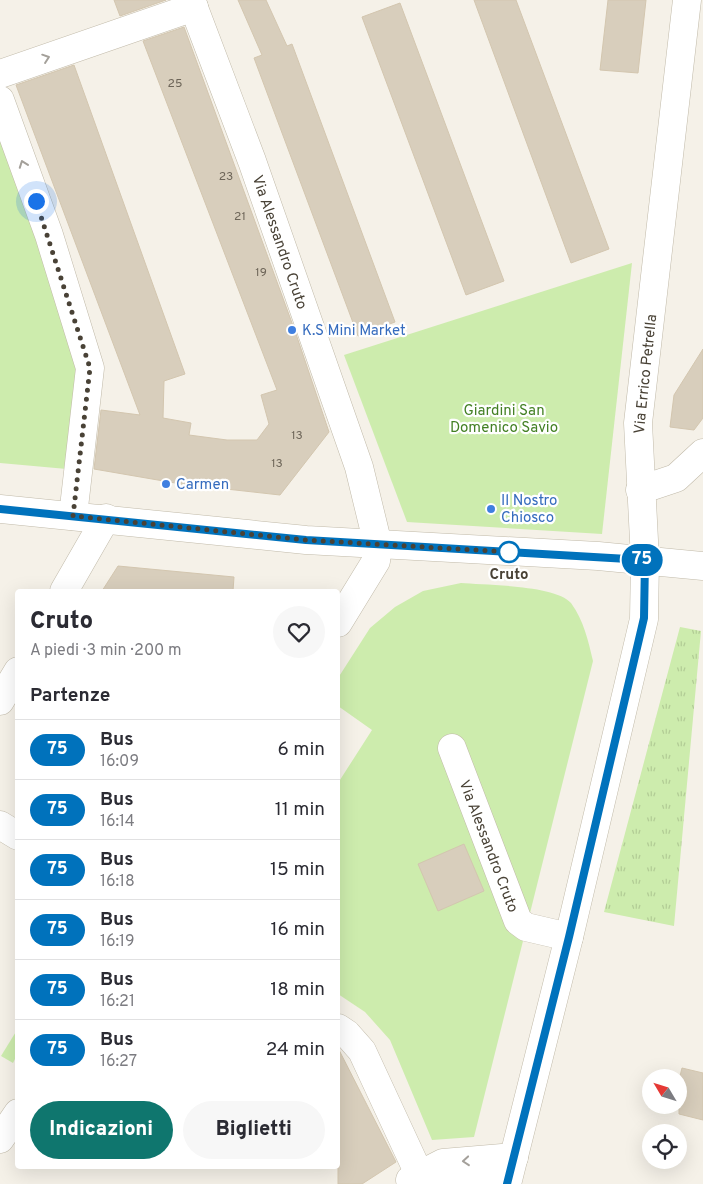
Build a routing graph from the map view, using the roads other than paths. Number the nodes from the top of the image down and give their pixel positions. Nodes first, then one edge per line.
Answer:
1 (687, 0) edge
2 (192, 4) edge
3 (0, 74) edge
4 (0, 100) edge
5 (703, 453) edge
6 (640, 490) junction
7 (0, 509) edge
8 (73, 516) junction
9 (106, 518) junction
10 (378, 545) junction
11 (645, 560) junction
12 (703, 566) edge
13 (65, 589) edge
14 (340, 620) edge
15 (15, 676) edge
16 (0, 701) edge
17 (452, 748) dead end
18 (0, 825) edge
19 (15, 834) edge
20 (569, 937) junction
21 (340, 1029) edge
22 (15, 1117) edge
23 (0, 1139) edge
24 (514, 1157) junction
25 (412, 1179) edge
26 (491, 1184) edge
27 (507, 1184) edge

1 - 6 street, Via Errico Petrella
3 -> 2 street
2 - 10 street, Via Alessandro Cruto
8 -> 4 street
5 - 6 street
6 - 11 street, Via Errico Petrella
7 - 8 street
8 - 9 street
9 - 10 street
9 - 13 street
10 - 11 street
10 - 14 street
11 - 12 street
11 - 20 street, Via Errico Petrella
15 - 16 street
17 - 20 street, Via Alessandro Cruto
18 - 19 street
20 - 24 street, Via Errico Petrella
21 - 25 street
22 - 23 street
24 -> 25 street
24 - 27 street, Via Errico Petrella
25 - 26 street

